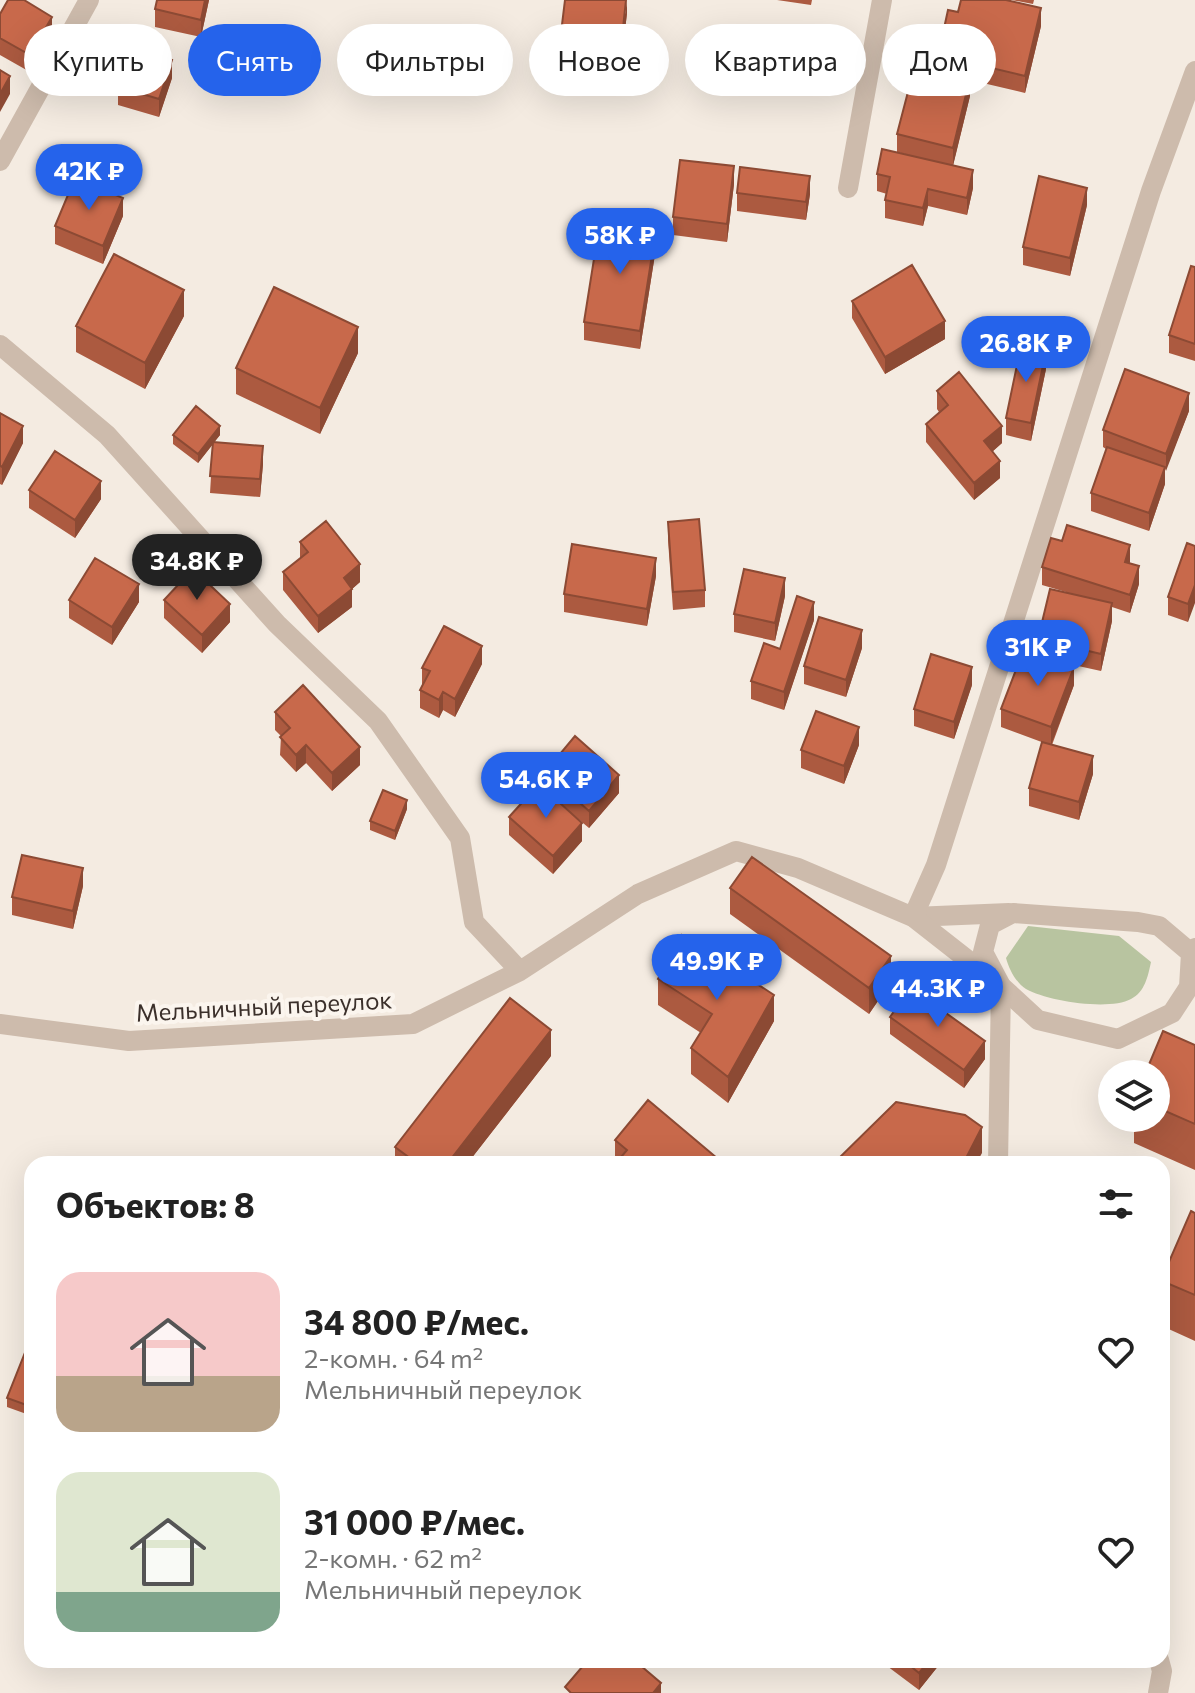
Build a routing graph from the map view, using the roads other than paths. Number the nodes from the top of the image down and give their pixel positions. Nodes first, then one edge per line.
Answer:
1 (89, 0) edge
2 (882, 0) edge
3 (1195, 71) edge
4 (0, 161) edge
5 (848, 188) dead end
6 (0, 345) edge
7 (1013, 913) junction
8 (913, 917) junction
9 (1193, 950) edge
10 (520, 971) junction
11 (1001, 986) junction
12 (0, 1024) edge
13 (998, 1156) edge
14 (1161, 1668) edge
15 (1158, 1693) edge

1 - 4 street
2 - 5 street
3 - 8 street
6 - 10 street
7 - 8 street
7 - 9 street
7 - 11 street
8 - 10 street, Мельничный переулок
8 - 11 street
9 - 11 street
10 - 12 street, Мельничный переулок
11 - 13 street
14 - 15 street

